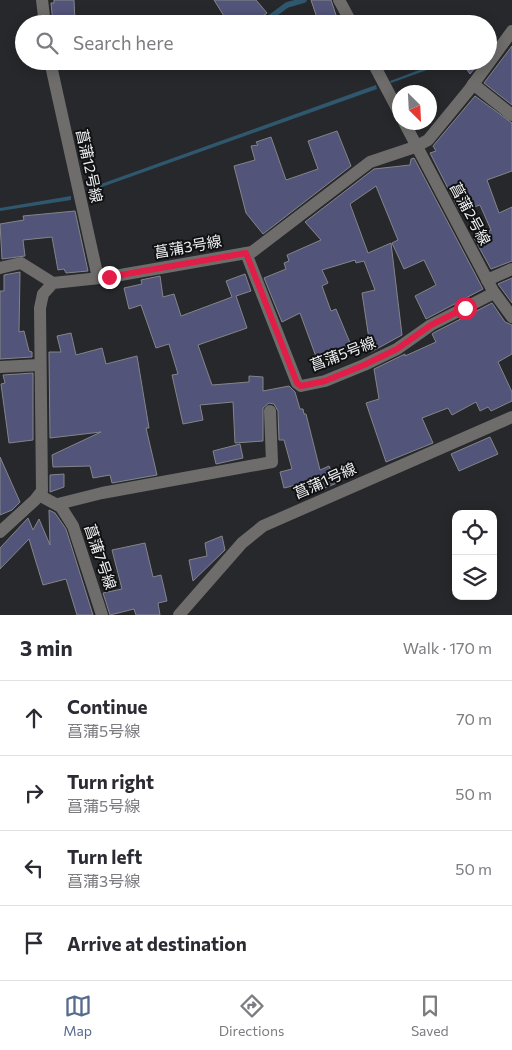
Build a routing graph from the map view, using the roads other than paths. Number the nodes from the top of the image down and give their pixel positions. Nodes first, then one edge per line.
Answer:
1 (42, 0) edge
2 (338, 0) edge
3 (44, 15) edge
4 (346, 15) edge
5 (512, 32) edge
6 (497, 53) edge
7 (52, 70) edge
8 (377, 70) edge
9 (484, 70) edge
10 (474, 84) junction
11 (392, 99) edge
12 (512, 115) edge
13 (408, 130) edge
14 (415, 147) junction
15 (246, 253) junction
16 (0, 268) edge
17 (512, 269) edge
18 (98, 278) junction
19 (487, 280) junction
20 (53, 283) junction
21 (494, 293) junction
22 (512, 317) edge
23 (39, 365) junction
24 (0, 367) edge
25 (270, 411) dead end
26 (512, 417) edge
27 (39, 495) junction
28 (58, 504) junction
29 (0, 532) edge
30 (102, 615) edge
31 (179, 615) edge

1 - 3 street
2 - 4 street
5 - 6 street, 菖蒲3号線
7 - 18 street, 菖蒲12号線
8 - 11 street
9 - 10 street, 菖蒲3号線
10 - 12 street
10 - 14 street, 菖蒲3号線
13 - 14 street, 菖蒲2号線
14 - 15 street, 菖蒲3号線
14 - 19 street, 菖蒲2号線
15 - 18 street, 菖蒲3号線
15 - 21 street, 菖蒲5号線
16 - 20 street
17 - 19 street
18 - 20 street, 菖蒲3号線
19 - 21 street, 菖蒲2号線
20 - 23 street
21 - 22 street, 菖蒲2号線
23 - 24 street
23 - 27 street
25 - 28 street
26 - 31 street, 菖蒲1号線
27 - 28 street
27 - 29 street
28 - 30 street, 菖蒲7号線

